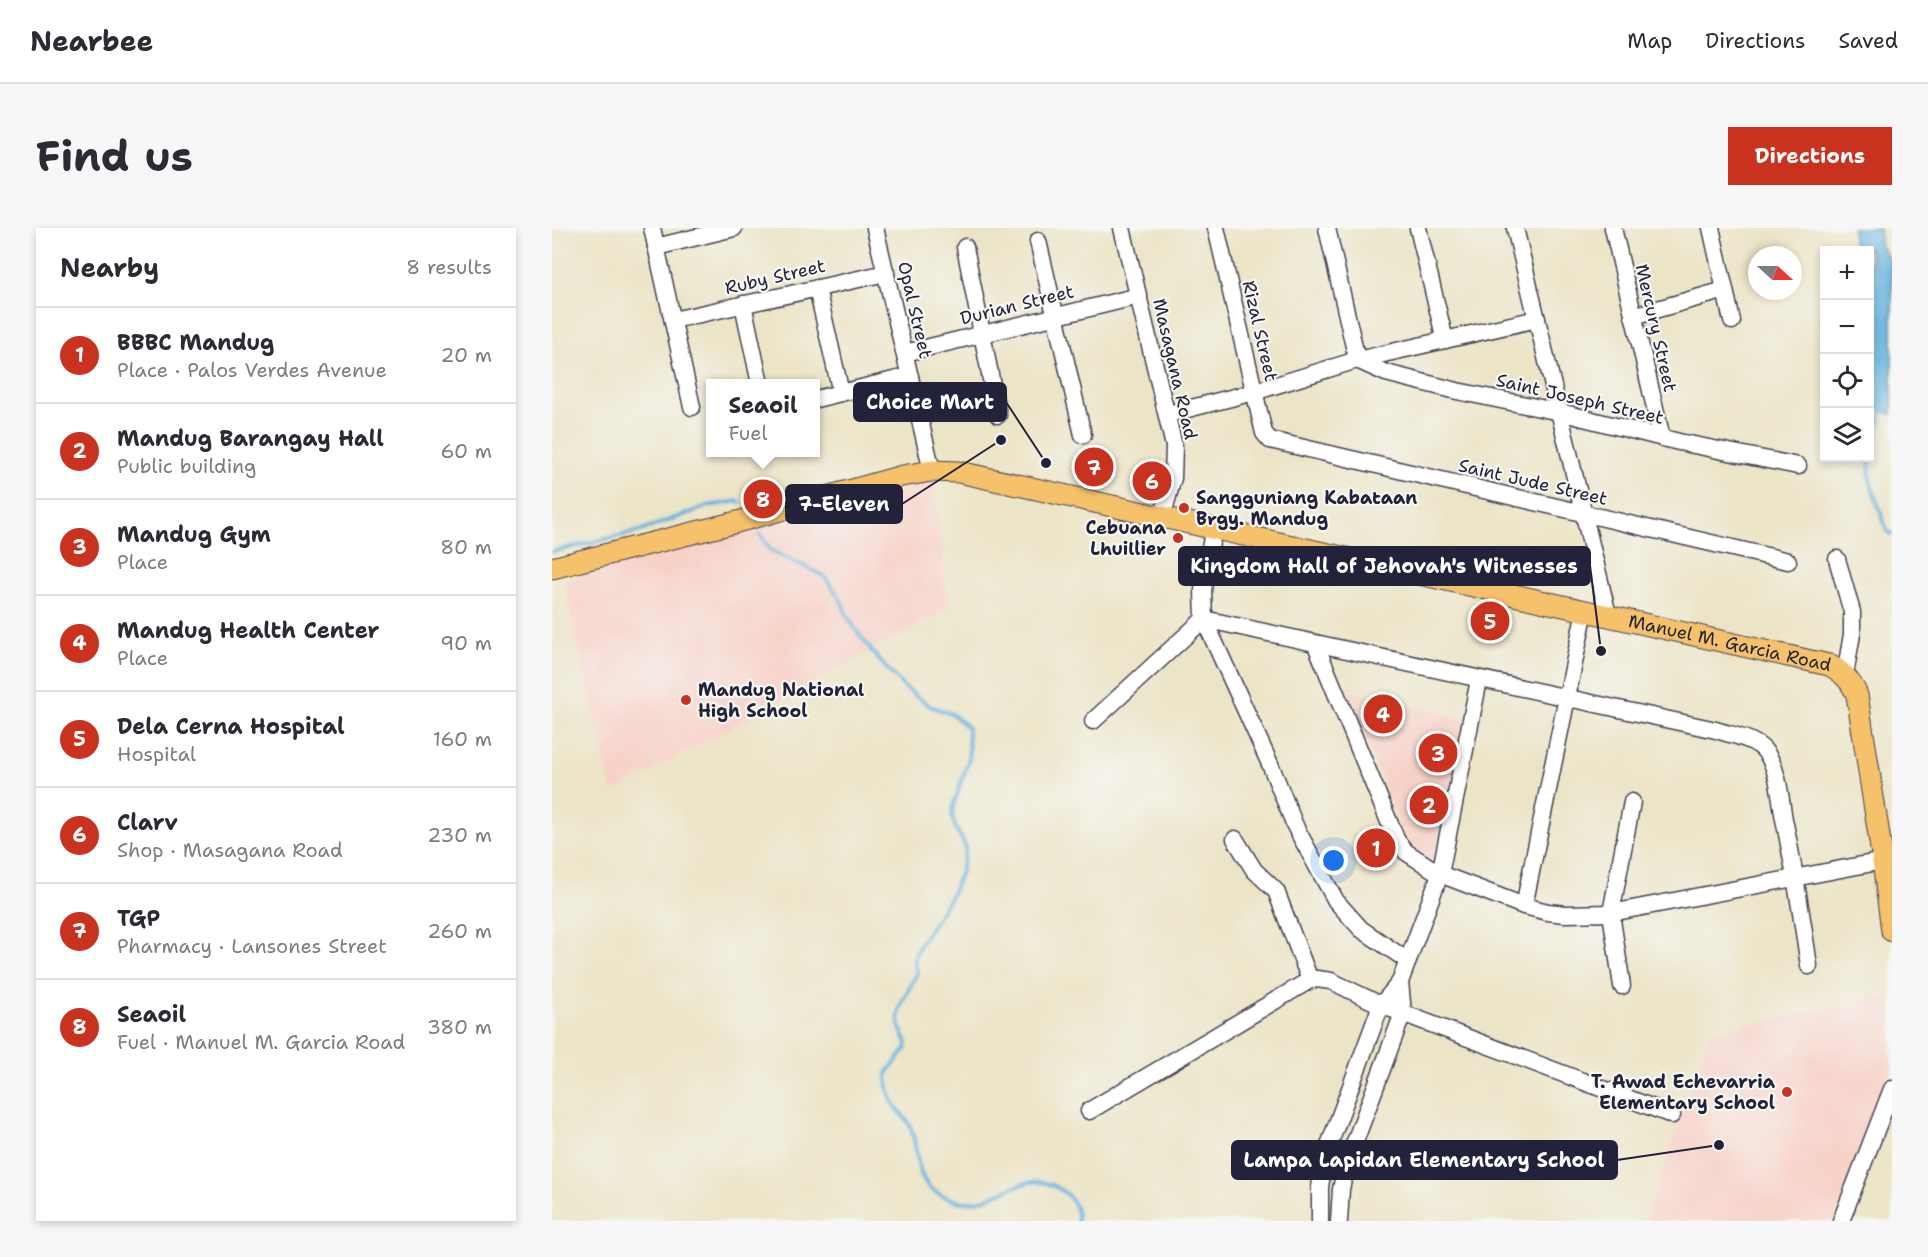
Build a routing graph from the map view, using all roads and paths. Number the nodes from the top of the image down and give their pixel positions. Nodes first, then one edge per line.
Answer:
1 (652, 228) edge
2 (734, 228) edge
3 (875, 228) edge
4 (1122, 228) edge
5 (1216, 228) edge
6 (1327, 228) edge
7 (1418, 228) edge
8 (1515, 228) edge
9 (1613, 228) edge
10 (1711, 228) edge
11 (1038, 241) dead end
12 (656, 246) junction
13 (965, 247) dead end
14 (886, 273) junction
15 (817, 288) junction
16 (1725, 290) junction
17 (1139, 296) junction
18 (743, 304) junction
19 (1056, 316) junction
20 (1633, 316) junction
21 (1537, 319) junction
22 (672, 320) junction
23 (1732, 321) dead end
24 (982, 334) junction
25 (1445, 340) junction
26 (904, 353) junction
27 (1357, 360) junction
28 (910, 376) junction
29 (759, 379) edge
30 (1254, 392) junction
31 (841, 393) junction
32 (820, 398) edge
33 (692, 407) dead end
34 (1560, 412) junction
35 (1168, 414) junction
36 (998, 415) dead end
37 (1083, 435) dead end
38 (1662, 438) junction
39 (1270, 440) joint
40 (1798, 466) dead end
41 (932, 471) junction
42 (1583, 514) junction
43 (1162, 518) junction
44 (1214, 530) junction
45 (1837, 559) dead end
46 (1788, 561) dead end
47 (552, 568) edge
48 (1585, 610) junction
49 (1608, 615) junction
50 (1204, 619) junction
51 (1316, 645) junction
52 (1845, 675) junction
53 (1479, 680) junction
54 (1567, 699) junction
55 (1093, 721) dead end
56 (1632, 802) dead end
57 (1235, 840) dead end
58 (1883, 861) junction
59 (1440, 874) junction
60 (1796, 878) junction
61 (1524, 906) junction
62 (1611, 913) junction
63 (1892, 930) edge
64 (1408, 961) junction
65 (1809, 966) dead end
66 (1310, 980) junction
67 (1400, 982) junction
68 (1622, 986) dead end
69 (1381, 1005) junction
70 (1403, 1013) junction
71 (1360, 1062) junction
72 (1381, 1069) junction
73 (1892, 1089) edge
74 (1089, 1112) dead end
75 (1672, 1114) dead end
76 (1320, 1221) edge
77 (1339, 1221) edge
78 (1840, 1221) edge

1 - 12 street
2 - 12 street
3 - 14 street, Opal Street
4 - 17 street, Masagana Road
5 - 30 street, Rizal Street
6 - 27 street
7 - 25 street
8 - 21 street
9 - 20 street, Mercury Street
10 - 16 street
11 - 19 street
12 - 22 street
13 - 24 street
14 - 15 street, Ruby Street
14 - 26 street, Opal Street
15 - 18 street, Ruby Street
15 - 31 street
16 - 20 street
16 - 23 street
17 - 19 street, Durian Street
17 - 35 street, Masagana Road
18 - 22 street, Ruby Street
18 - 29 street
19 - 24 street, Durian Street
19 - 37 street
20 - 38 street, Mercury Street
21 - 25 street
21 - 34 street
22 - 33 street
24 - 26 street, Durian Street
24 - 36 street
25 - 27 street
26 - 28 street, Opal Street
27 - 30 street
27 - 34 street, Saint Joseph Street
28 - 31 street
28 - 41 street, Opal Street
30 - 35 street
30 - 39 street, Rizal Street
31 - 32 street
34 - 38 street, Saint Joseph Street
34 - 42 street
35 - 43 street, Masagana Road
38 - 40 street, Saint Joseph Street
39 - 42 street, Saint Jude Street
41 - 43 main road, Manuel M. Garcia Road
41 - 47 main road, Manuel M. Garcia Road
42 - 46 street, Saint Jude Street
42 - 49 street
43 - 44 main road, Manuel M. Garcia Road
44 - 48 main road, Manuel M. Garcia Road
44 - 50 street
45 - 52 street
48 - 49 main road, Manuel M. Garcia Road
48 - 54 street
49 - 52 main road, Manuel M. Garcia Road
50 - 51 street
50 - 55 street
50 - 64 street
51 - 53 street
51 - 59 street
52 - 58 main road, Manuel M. Garcia Road
53 - 54 street
53 - 59 street
54 - 60 street
54 - 61 street
56 - 62 street
57 - 66 street
58 - 60 street
58 - 63 main road, Manuel M. Garcia Road
59 - 61 street
59 - 64 street
60 - 62 street
60 - 65 street
61 - 62 street
62 - 68 street
64 - 67 street
66 - 69 street
66 - 74 street
67 - 69 street
67 - 70 street
69 - 70 street
69 - 71 street
70 - 72 street
70 - 75 street
71 - 72 street
71 - 76 street
72 - 77 street
73 - 78 street

